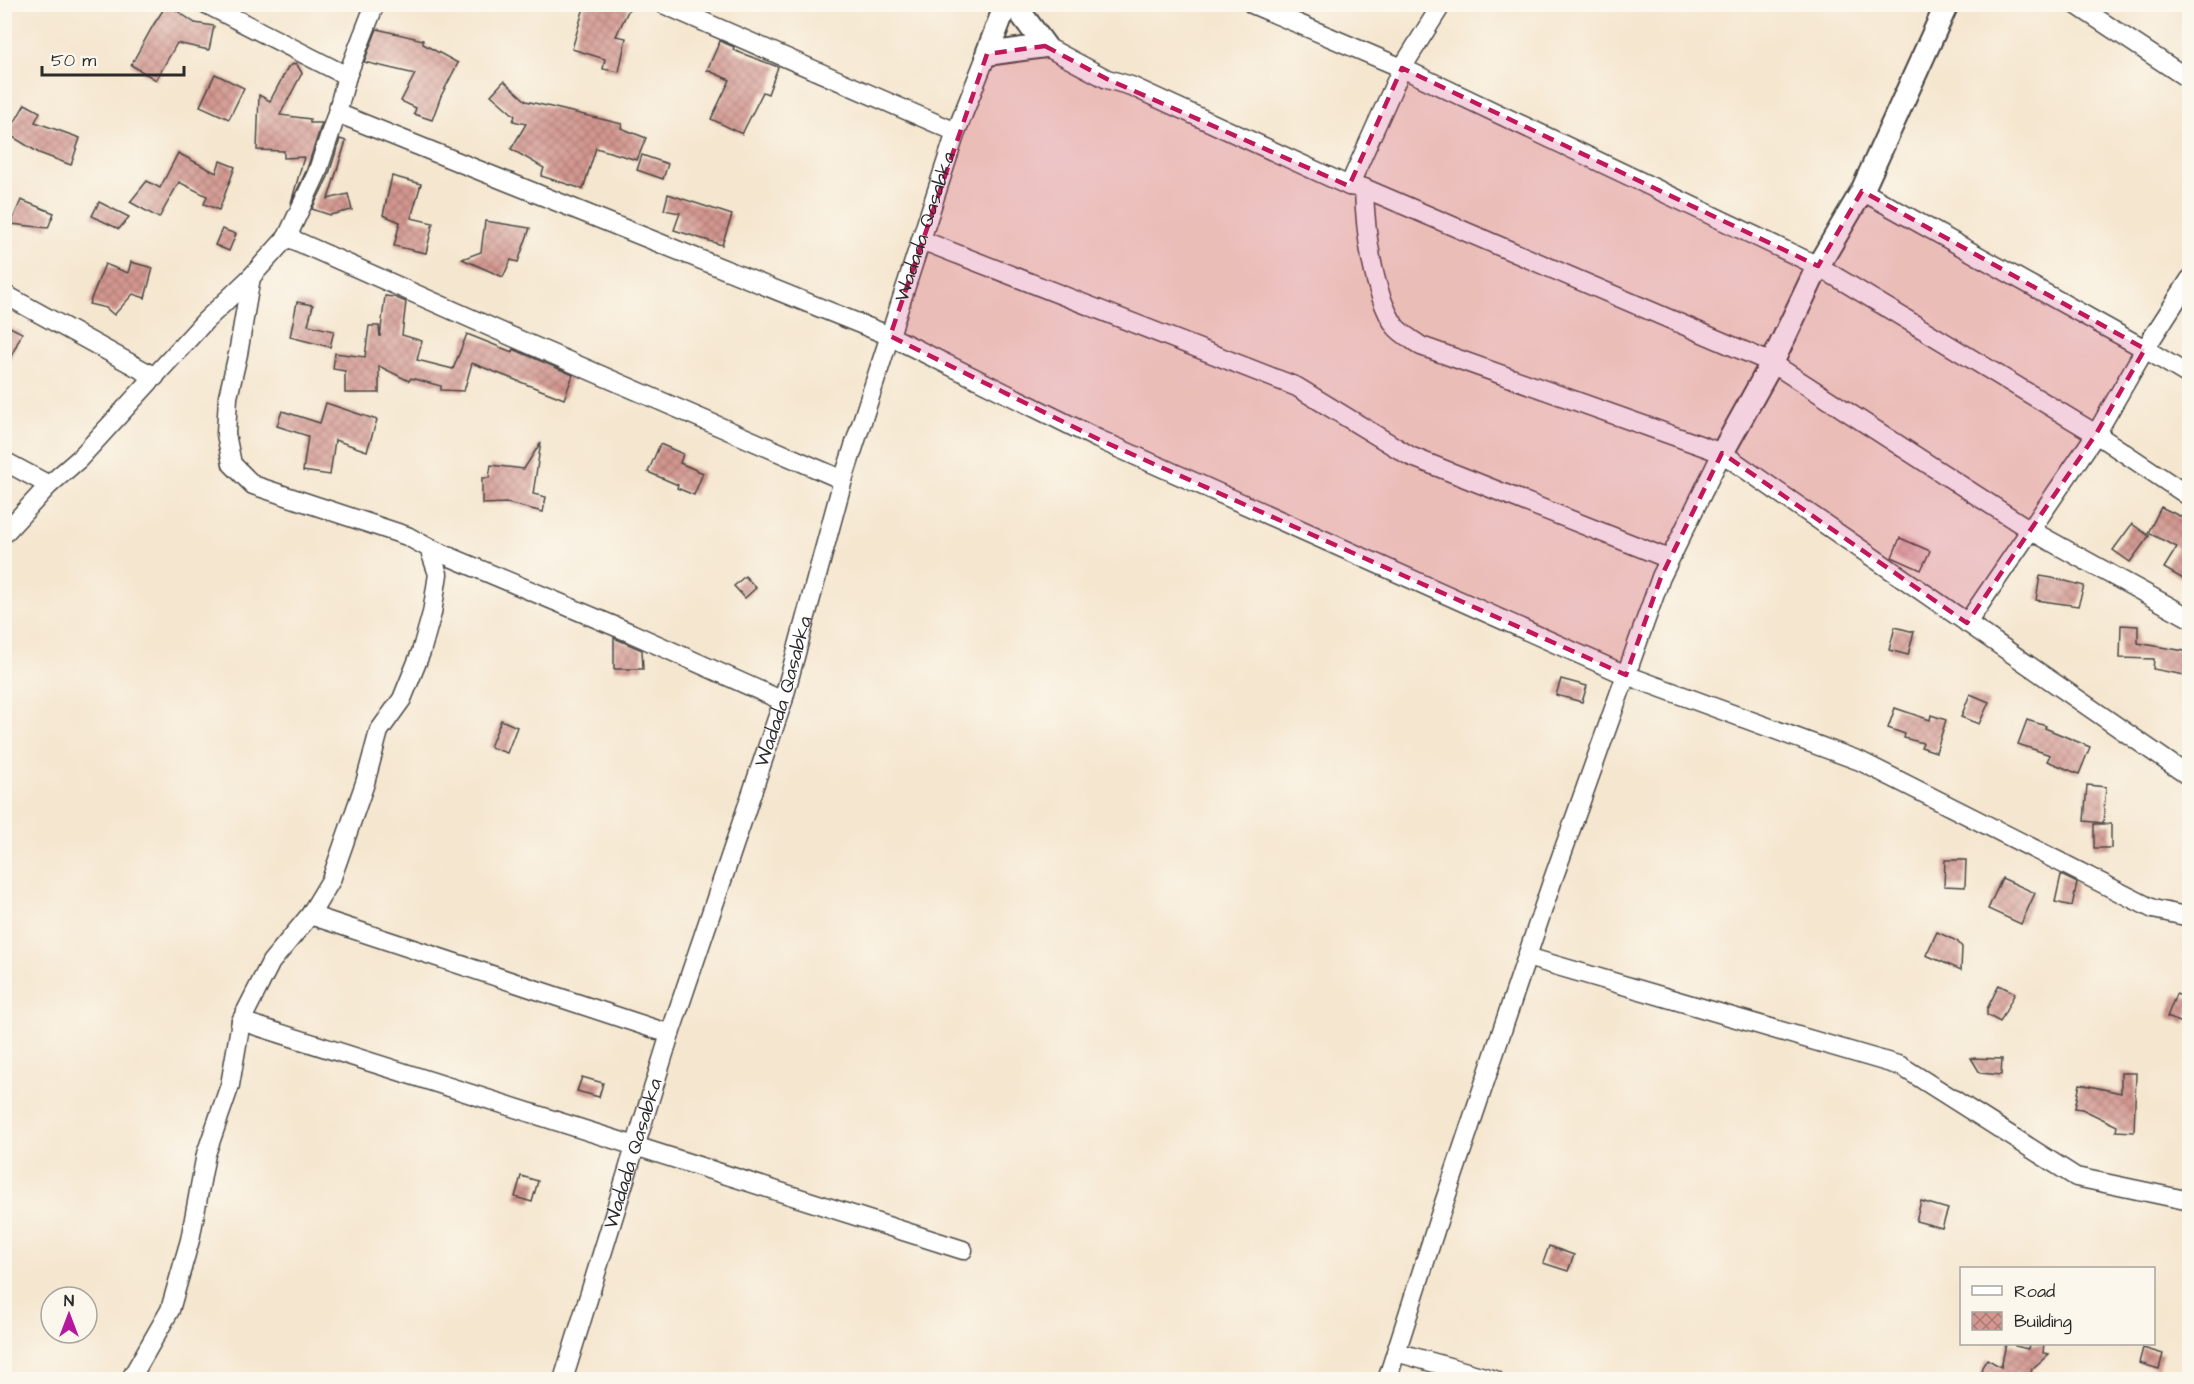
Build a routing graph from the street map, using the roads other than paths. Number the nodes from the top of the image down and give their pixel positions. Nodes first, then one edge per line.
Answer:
1 (206, 4) edge
2 (375, 4) edge
3 (663, 4) edge
4 (1006, 4) edge
5 (1014, 4) edge
6 (1252, 4) edge
7 (1442, 4) edge
8 (1947, 4) edge
9 (2075, 4) edge
10 (1046, 46) junction
11 (987, 54) junction
12 (1402, 68) junction
13 (348, 76) junction
14 (2190, 80) edge
15 (338, 113) junction
16 (956, 132) junction
17 (1357, 187) junction
18 (1862, 190) junction
19 (287, 237) junction
20 (921, 240) junction
21 (1818, 266) junction
22 (251, 277) junction
23 (2190, 279) edge
24 (4, 294) edge
25 (890, 336) junction
26 (2145, 349) junction
27 (1772, 363) junction
28 (2190, 376) edge
29 (155, 377) junction
30 (2096, 434) junction
31 (1722, 453) junction
32 (4, 461) edge
33 (843, 480) junction
34 (49, 485) junction
35 (2190, 497) edge
36 (2030, 530) junction
37 (4, 534) edge
38 (429, 548) junction
39 (1670, 559) junction
40 (2190, 618) edge
41 (1967, 623) junction
42 (1626, 675) junction
43 (783, 701) junction
44 (2190, 777) edge
45 (310, 915) junction
46 (2190, 917) edge
47 (1527, 957) junction
48 (240, 1021) junction
49 (670, 1034) junction
50 (635, 1146) junction
51 (2190, 1201) edge
52 (963, 1250) dead end
53 (1396, 1352) junction
54 (130, 1380) edge
55 (563, 1380) edge
56 (1387, 1380) edge
57 (1495, 1380) edge

1 - 13 street
2 - 13 street
3 - 16 street
4 - 11 street, Wadada Qasabka
5 - 10 street
6 - 12 street
7 - 12 street
8 - 18 street
9 - 14 street
10 - 11 street
10 - 17 street
11 - 16 street, Wadada Qasabka
12 - 17 street
12 - 21 street
13 - 15 street
15 - 19 street
15 - 25 street
16 - 20 street, Wadada Qasabka
17 - 27 street
17 - 31 street
18 - 21 street
18 - 26 street
19 - 22 street
19 - 33 street
20 - 25 street, Wadada Qasabka
20 - 39 street
21 - 27 street
21 - 30 street
22 - 29 street
22 - 38 street
23 - 26 street
24 - 29 street
25 - 33 street, Wadada Qasabka
25 - 42 street
26 - 28 street
26 - 30 street
27 - 31 street
27 - 36 street
29 - 34 street
30 - 35 street
30 - 36 street
31 - 39 street
31 - 41 street
32 - 34 street
33 - 43 street, Wadada Qasabka
34 - 37 street
36 - 40 street
36 - 41 street
38 - 43 street
38 - 45 street
39 - 42 street
41 - 44 street
42 - 46 street
42 - 47 street
43 - 49 street, Wadada Qasabka
45 - 48 street
45 - 49 street
47 - 51 street
47 - 53 street
48 - 50 street
48 - 54 street
49 - 50 street, Wadada Qasabka
50 - 52 street
50 - 55 street, Wadada Qasabka
53 - 56 street
53 - 57 street

